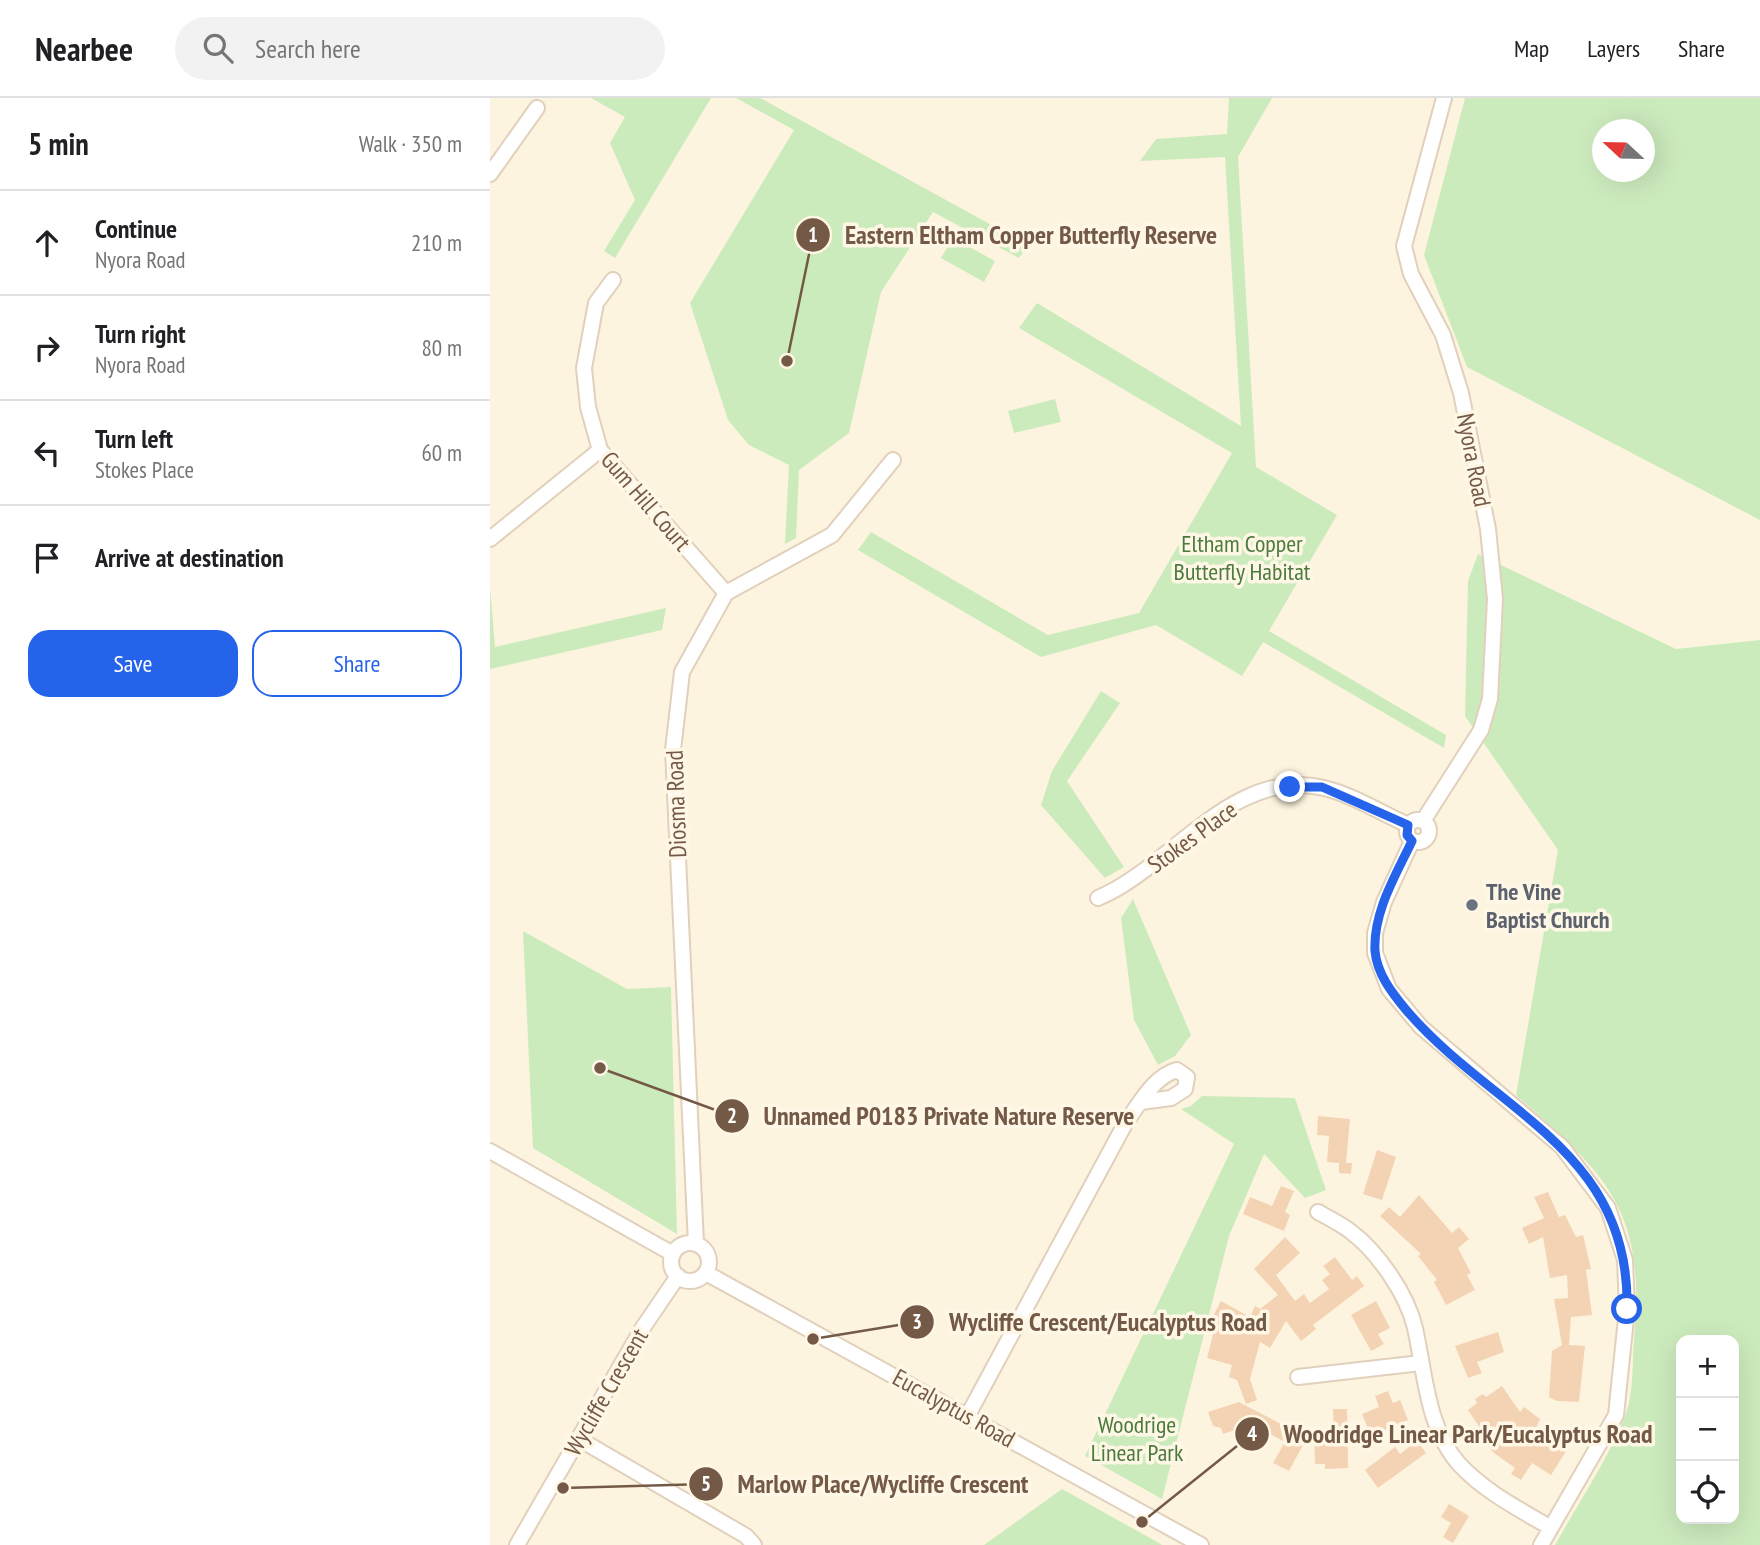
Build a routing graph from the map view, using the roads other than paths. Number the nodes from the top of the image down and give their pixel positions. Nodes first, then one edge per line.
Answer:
1 (1444, 98) edge
2 (537, 108) dead end
3 (490, 174) edge
4 (613, 280) dead end
5 (600, 450) junction
6 (893, 460) dead end
7 (490, 539) edge
8 (726, 593) junction
9 (1423, 821) junction
10 (1408, 825) junction
11 (1412, 841) junction
12 (1098, 898) dead end
13 (1141, 1101) dead end
14 (490, 1151) edge
15 (1318, 1212) dead end
16 (696, 1244) junction
17 (673, 1254) junction
18 (706, 1273) junction
19 (678, 1276) junction
20 (1421, 1363) junction
21 (1298, 1377) dead end
22 (968, 1415) junction
23 (579, 1439) junction
24 (1551, 1528) junction
25 (517, 1545) edge
26 (754, 1545) edge
27 (1201, 1545) edge
28 (1541, 1545) edge

1 - 9 street, Nyora Road
2 - 3 street
4 - 5 street, Gum Hill Court
5 - 7 street
5 - 8 street, Gum Hill Court
6 - 8 street
8 - 16 street, Diosma Road
9 - 10 street
9 - 11 street
10 - 11 street
10 - 12 street, Stokes Place
11 - 24 street
13 - 22 street
14 - 17 street
15 - 20 street
16 - 17 street
16 - 18 street
17 - 19 street
18 - 19 street
18 - 22 street, Eucalyptus Road
19 - 23 street, Wycliffe Crescent
20 - 21 street
20 - 24 street
22 - 27 street, Eucalyptus Road
23 - 25 street, Wycliffe Crescent
23 - 26 street
24 - 28 street

